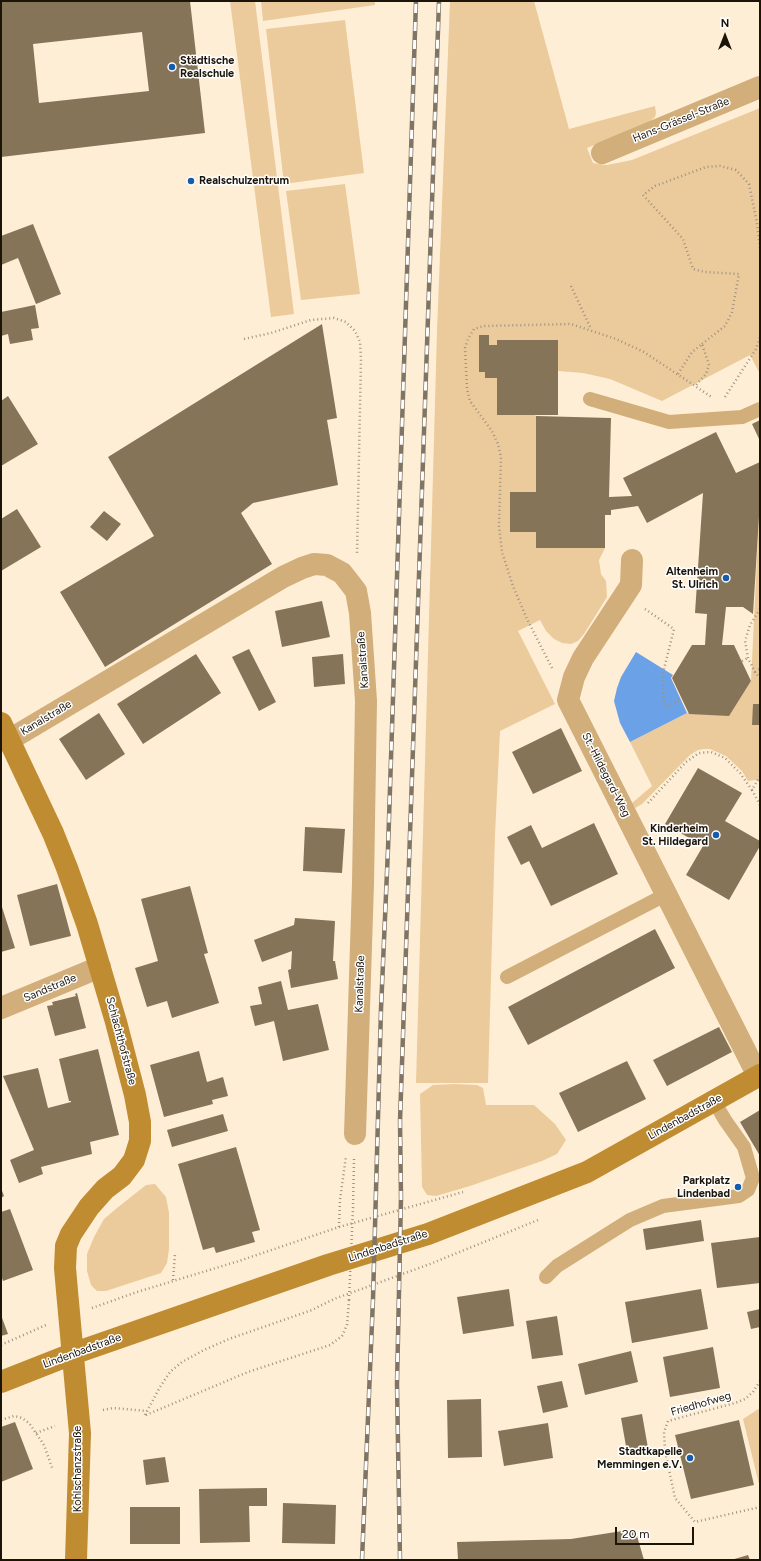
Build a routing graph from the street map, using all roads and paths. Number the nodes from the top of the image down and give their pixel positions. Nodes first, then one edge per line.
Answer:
1 (760, 87) edge
2 (602, 153) dead end
3 (760, 249) edge
4 (571, 286) dead end
5 (591, 330) junction
6 (760, 337) edge
7 (244, 339) dead end
8 (702, 344) junction
9 (678, 374) junction
10 (696, 385) junction
11 (590, 399) dead end
12 (721, 403) junction
13 (760, 408) edge
14 (742, 417) junction
15 (632, 560) dead end
16 (356, 591) junction
17 (626, 593) junction
18 (760, 609) edge
19 (748, 658) junction
20 (742, 661) dead end
21 (760, 669) edge
22 (755, 672) junction
23 (760, 678) edge
24 (681, 698) dead end
25 (568, 700) junction
26 (5, 731) edge
27 (760, 776) edge
28 (752, 790) junction
29 (760, 805) edge
30 (628, 817) junction
31 (667, 894) junction
32 (100, 967) junction
33 (507, 977) dead end
34 (1, 1008) edge
35 (759, 1075) edge
36 (714, 1101) junction
37 (355, 1137) junction
38 (470, 1189) dead end
39 (339, 1227) junction
40 (175, 1254) dead end
41 (546, 1277) dead end
42 (173, 1280) junction
43 (110, 1302) dead end
44 (72, 1354) junction
45 (760, 1381) edge
46 (1, 1382) edge
47 (145, 1415) dead end
48 (1, 1420) edge
49 (54, 1476) dead end
50 (760, 1507) edge
51 (76, 1560) edge

1 - 2 street, Hans-Grässel-Straße
3 - 8 path
4 - 5 path
5 - 9 path
5 - 25 path
6 - 12 path
7 - 16 path
8 - 9 path
8 - 10 path
9 - 10 path
10 - 12 path
11 - 14 lane
12 - 14 path
13 - 14 lane
15 - 17 street
16 - 26 street, Kanalstraße
16 - 37 street, Kanalstraße
17 - 24 path
17 - 25 street
18 - 19 path
19 - 20 path
19 - 22 path
21 - 22 path
22 - 23 path
25 - 30 street, St.-Hildegard-Weg
26 - 32 street, Schlachthofstraße
27 - 28 path
28 - 29 path
28 - 30 path
30 - 31 street, St.-Hildegard-Weg
31 - 33 lane
31 - 35 street, St.-Hildegard-Weg
32 - 34 street, Sandstraße
32 - 44 street, Schlachthofstraße
35 - 36 street, Lindenbadstraße
36 - 41 lane
36 - 44 street, Lindenbadstraße
37 - 39 path
37 - 47 path, bridge
38 - 39 path
39 - 42 path
40 - 42 path
42 - 43 path
44 - 46 street, Lindenbadstraße
44 - 51 street, Kohlschanzstraße
45 - 50 path, Friedhofweg
48 - 49 path

